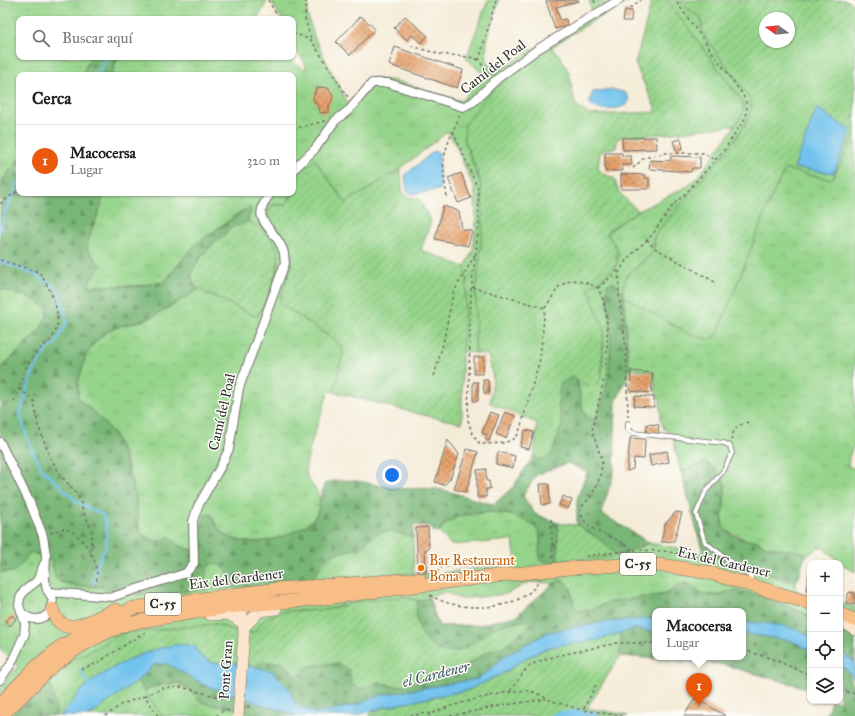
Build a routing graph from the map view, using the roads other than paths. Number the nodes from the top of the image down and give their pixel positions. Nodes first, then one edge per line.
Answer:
1 (619, 0) edge
2 (296, 167) edge
3 (269, 196) edge
4 (628, 423) road end
5 (0, 442) edge
6 (46, 555) junction
7 (461, 580) junction
8 (749, 583) junction
9 (358, 584) junction
10 (30, 586) junction
11 (48, 591) junction
12 (71, 594) junction
13 (317, 600) junction
14 (807, 602) edge
15 (165, 604) junction
16 (52, 605) junction
17 (244, 606) junction
18 (134, 608) junction
19 (843, 610) edge
20 (855, 612) edge
21 (23, 614) junction
22 (183, 614) junction
23 (843, 615) edge
24 (35, 619) junction
25 (855, 620) edge
26 (843, 621) edge
27 (245, 626) junction
28 (855, 630) edge
29 (24, 636) junction
30 (0, 680) edge
31 (0, 704) edge
32 (1, 716) edge
33 (238, 716) edge

1 - 2 street, Camí del Poal
3 - 12 street, Camí del Poal
4 - 8 lane
5 - 6 street
6 - 10 street
6 - 11 street
7 - 8 main road, Eix del Cardener / C-55
7 - 9 main road, Eix del Cardener / C-55
7 - 13 main road, Eix del Cardener / C-55
8 - 14 main road, Eix del Cardener / C-55
9 - 15 main road, Eix del Cardener / C-55
9 - 17 street
10 - 11 street
10 - 21 street
11 - 12 street
11 - 16 street
12 - 16 street
13 - 17 main road, C-55
13 - 27 street
15 - 17 street
15 - 18 main road, Eix del Cardener / C-55
16 - 18 main road
16 - 24 street
17 - 22 main road, C-55
17 - 27 street, Pont Gran
18 - 31 main road, Eix del Cardener / C-55
19 - 20 street
21 - 24 street
21 - 29 street
22 - 27 street
22 - 32 main road, C-55
23 - 25 main road
24 - 29 street
26 - 28 street
27 - 33 street, Pont Gran, bridge
29 - 30 street

